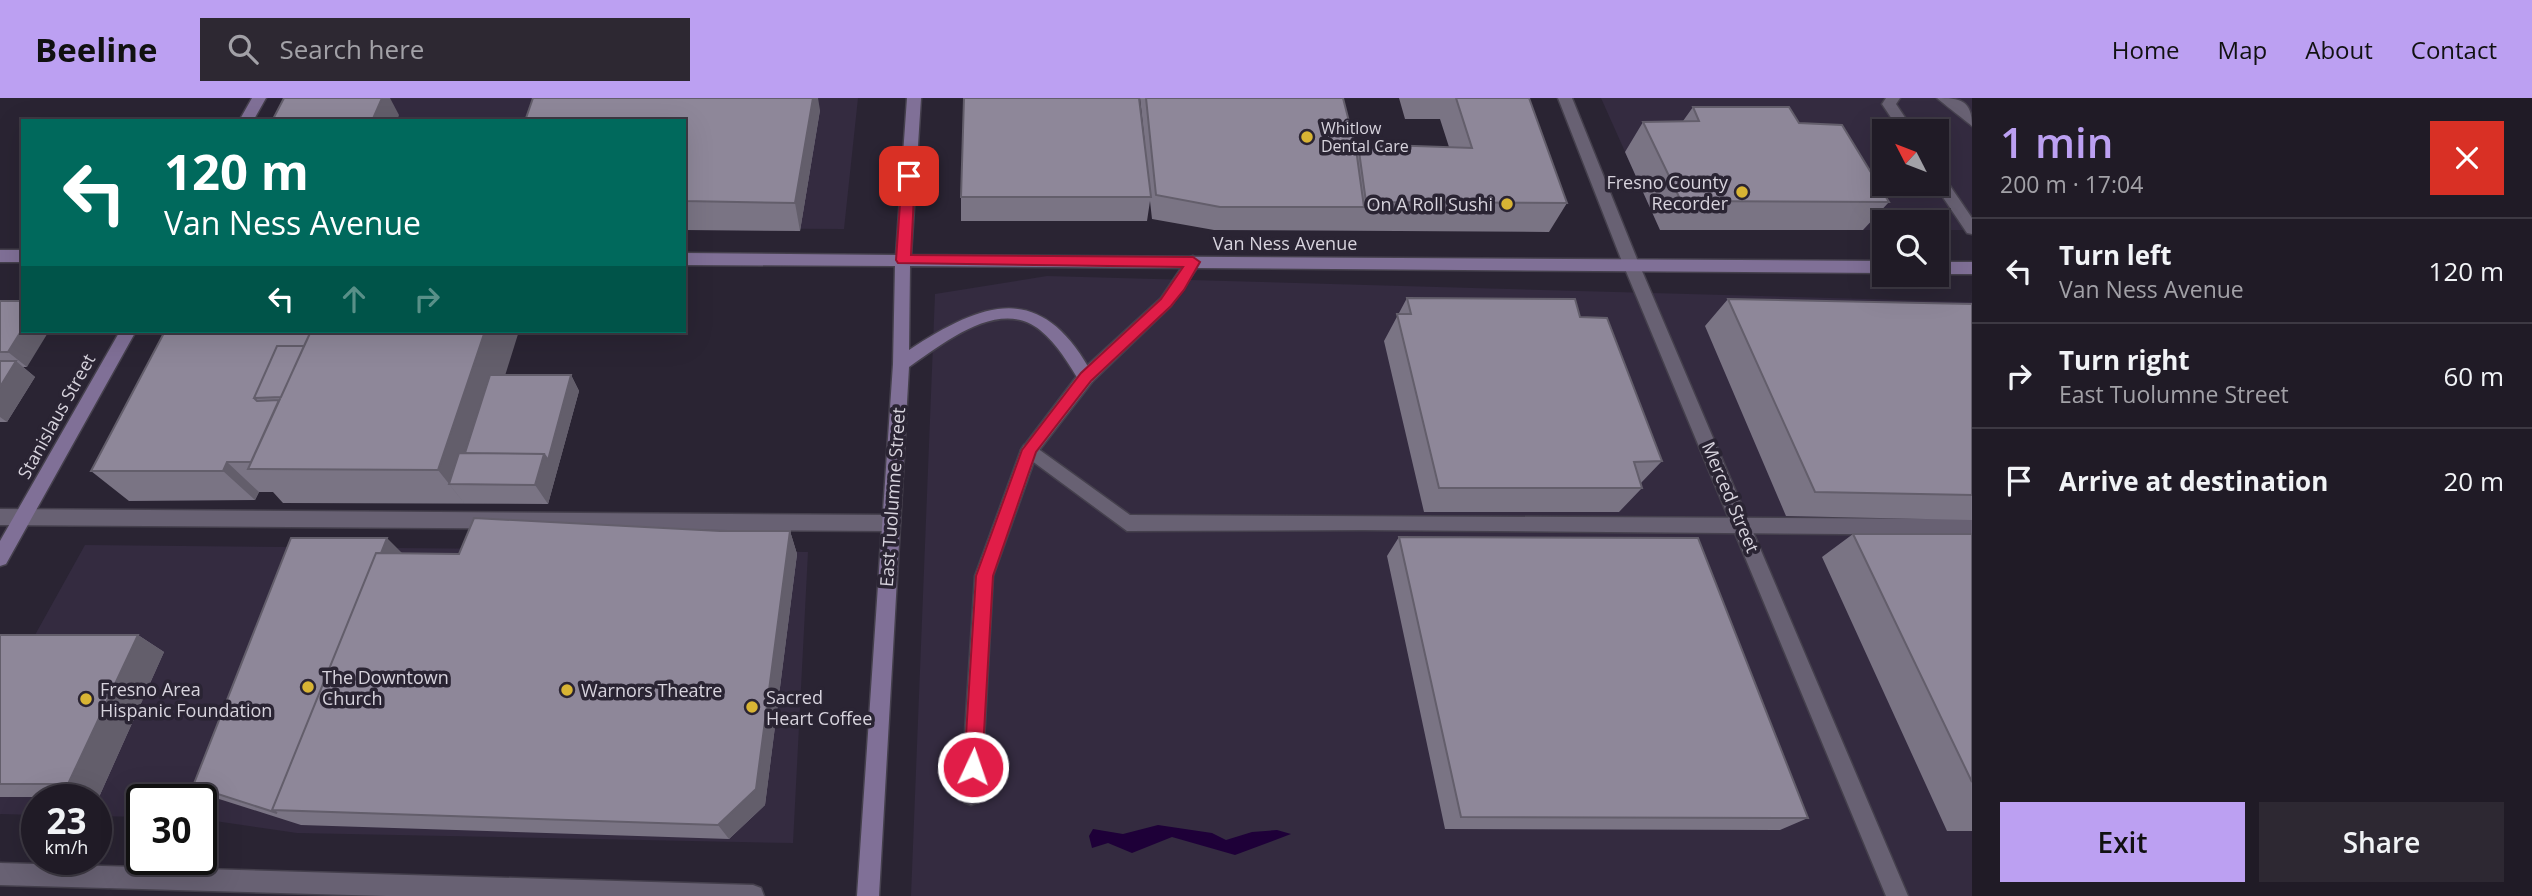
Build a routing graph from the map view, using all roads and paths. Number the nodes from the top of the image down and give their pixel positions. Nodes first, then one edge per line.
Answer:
1 (259, 98) edge
2 (914, 98) edge
3 (1565, 98) edge
4 (1893, 98) edge
5 (1944, 98) edge
6 (247, 119) edge
7 (1899, 119) edge
8 (1972, 121) edge
9 (1950, 196) edge
10 (1972, 229) edge
11 (0, 256) edge
12 (21, 256) edge
13 (686, 259) edge
14 (903, 260) junction
15 (1193, 262) junction
16 (1631, 264) junction
17 (1872, 267) edge
18 (1949, 268) edge
19 (1972, 268) edge
20 (127, 333) edge
21 (901, 364) junction
22 (1086, 377) junction
23 (1030, 450) junction
24 (0, 517) edge
25 (23, 517) junction
26 (891, 523) junction
27 (1742, 524) junction
28 (1972, 527) edge
29 (0, 558) edge
30 (971, 795) dead end
31 (0, 874) edge
32 (753, 896) edge
33 (868, 896) edge
34 (1898, 896) edge

1 - 6 main road
2 - 14 main road, East Tuolumne Street
3 - 16 street, Merced Street
4 - 7 street
5 - 8 street
9 - 10 street
11 - 12 main road
13 - 14 main road, Van Ness Avenue
14 - 15 main road, Van Ness Avenue
14 - 21 main road, East Tuolumne Street
15 - 16 main road, Van Ness Avenue
15 - 22 street
16 - 17 main road, Van Ness Avenue
16 - 27 street, Merced Street
18 - 19 main road
20 - 25 main road, Stanislaus Street
21 - 22 main road
21 - 26 main road, East Tuolumne Street
22 - 23 street
23 - 27 street
23 - 30 street
24 - 25 street
25 - 26 street
25 - 29 main road, Stanislaus Street
26 - 33 main road, East Tuolumne Street
27 - 28 street
27 - 34 street, Merced Street
31 - 32 street

